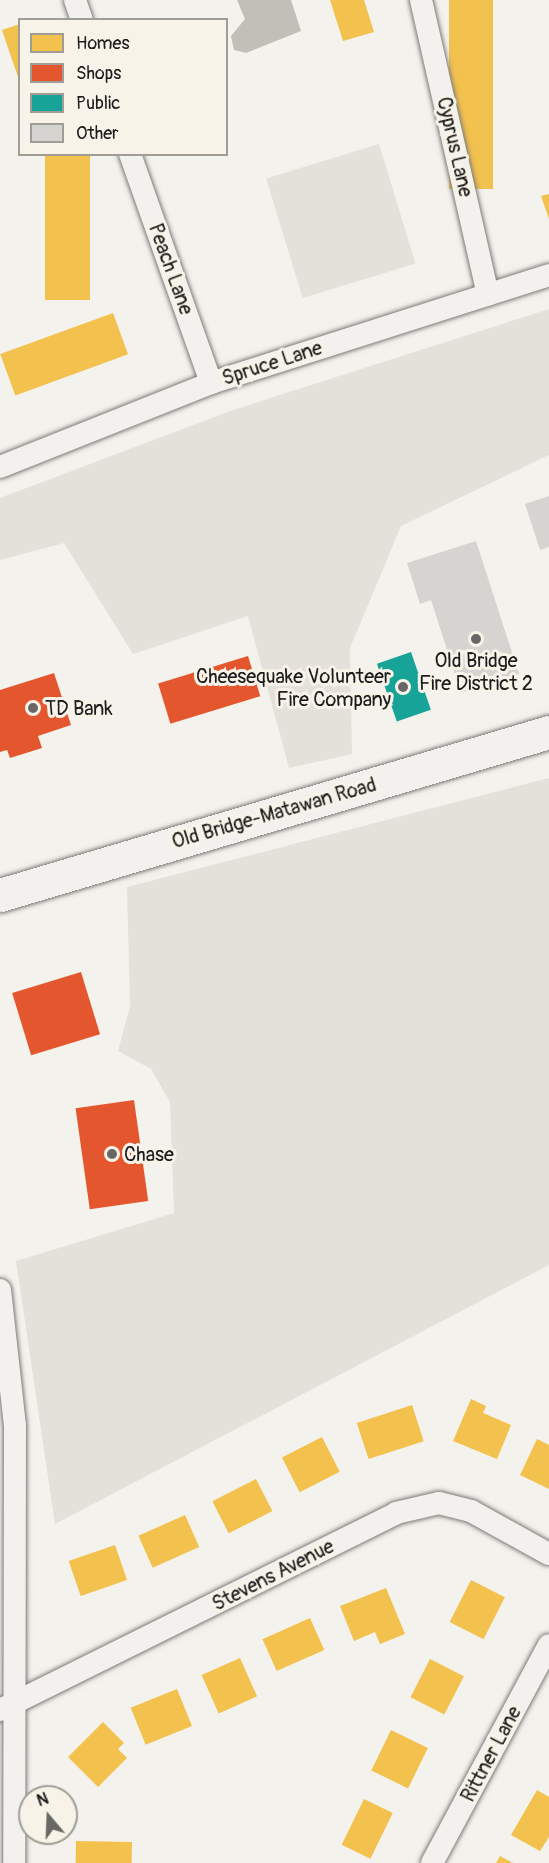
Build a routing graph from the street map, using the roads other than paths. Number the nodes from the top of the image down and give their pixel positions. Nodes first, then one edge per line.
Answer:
1 (75, 0) edge
2 (422, 0) edge
3 (81, 18) edge
4 (131, 156) edge
5 (549, 275) edge
6 (488, 294) junction
7 (211, 383) junction
8 (0, 466) edge
9 (549, 732) edge
10 (0, 895) edge
11 (0, 1290) edge
12 (549, 1554) edge
13 (549, 1645) edge
14 (6, 1707) edge
15 (14, 1863) edge
16 (432, 1863) edge

1 - 3 street
2 - 6 street, Cyprus Lane
4 - 7 street, Peach Lane
5 - 6 street, Spruce Lane
6 - 7 street, Spruce Lane
7 - 8 street, Spruce Lane
9 - 10 main road, Old Bridge-Matawan Road
11 - 14 street
12 - 14 street, Stevens Avenue
13 - 16 street, Rittner Lane
14 - 15 street

